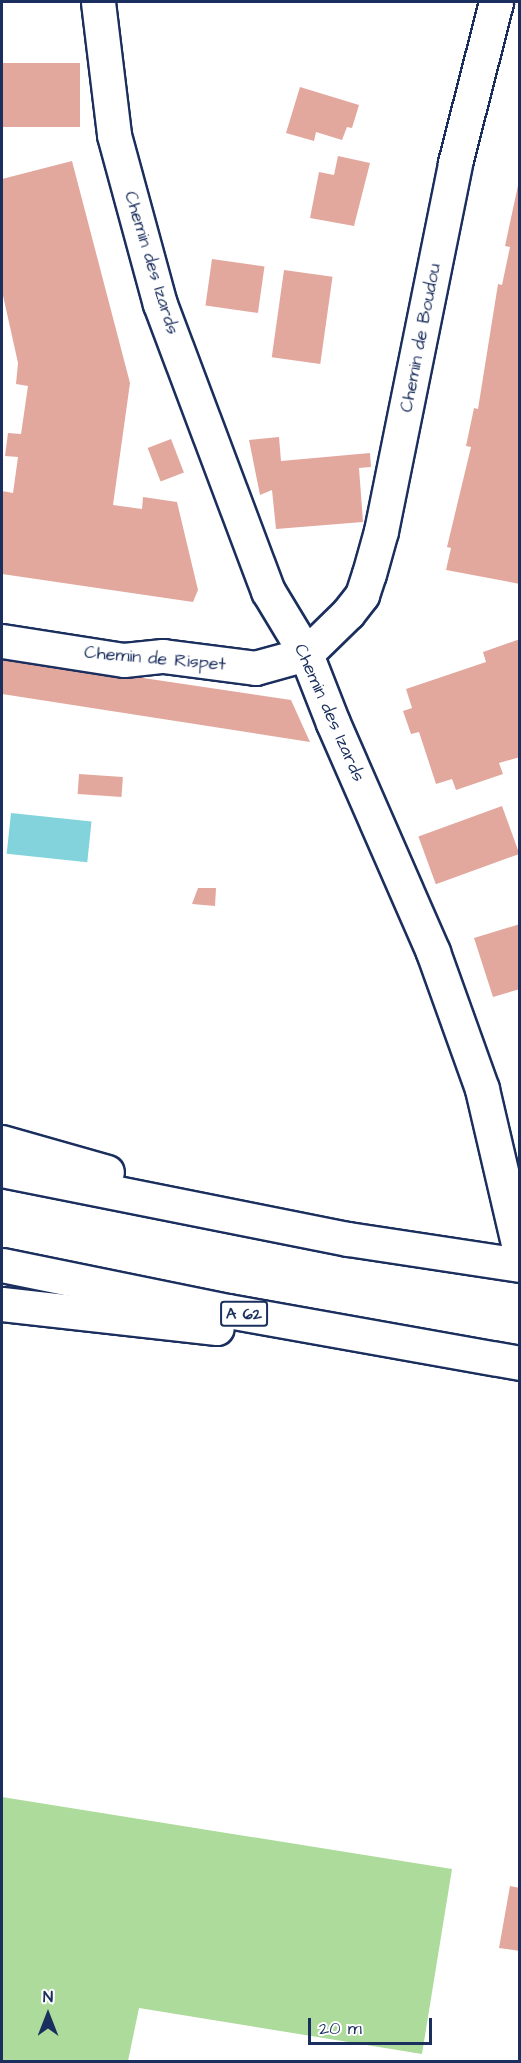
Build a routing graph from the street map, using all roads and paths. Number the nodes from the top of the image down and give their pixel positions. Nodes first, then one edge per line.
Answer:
1 (98, 2) edge
2 (496, 2) edge
3 (2, 641) edge
4 (306, 654) junction
5 (2, 1142) edge
6 (2, 1170) edge
7 (348, 1239) junction
8 (519, 1252) edge
9 (2, 1265) edge
10 (519, 1265) edge
11 (2, 1304) edge
12 (488, 1358) junction
13 (519, 1363) edge

1 - 4 main road, Chemin des Izards
2 - 4 main road, Chemin de Boudou
3 - 4 main road, Chemin de Rispet
4 - 8 main road, Chemin des Izards
5 - 7 main road
6 - 7 main road
7 - 10 main road
9 - 12 main road, A 62
11 - 12 main road
12 - 13 main road, A 62

